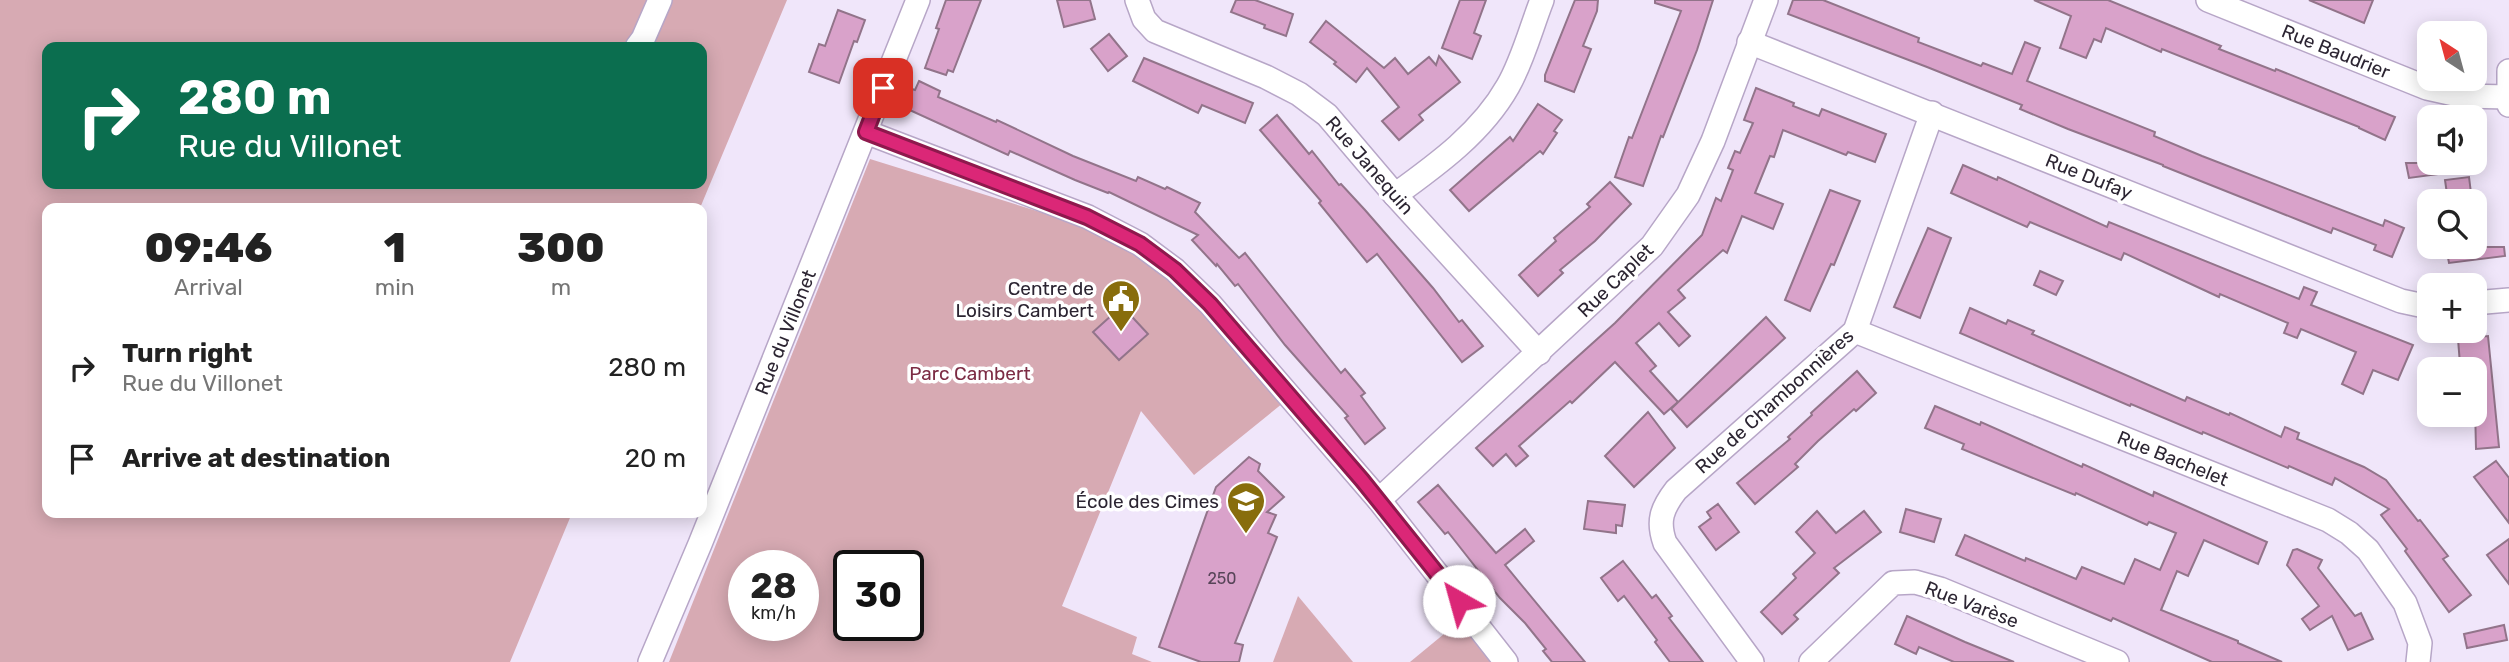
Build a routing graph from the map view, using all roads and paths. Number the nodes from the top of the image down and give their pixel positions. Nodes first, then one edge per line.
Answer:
1 (660, 0) edge
2 (918, 0) edge
3 (1137, 0) edge
4 (1542, 0) edge
5 (1766, 0) edge
6 (2208, 0) edge
7 (641, 42) edge
8 (1749, 42) junction
9 (2509, 71) edge
10 (2508, 97) edge
11 (2509, 105) edge
12 (1932, 113) junction
13 (866, 132) junction
14 (1395, 195) junction
15 (2509, 300) edge
16 (2487, 302) edge
17 (2417, 304) edge
18 (1855, 331) junction
19 (1539, 353) junction
20 (1379, 500) junction
21 (650, 662) edge
22 (1506, 662) edge
23 (1752, 662) edge
24 (1811, 662) edge
25 (2117, 662) edge
26 (2418, 662) edge

1 - 7 street
2 - 13 street, Rue du Villonet
3 - 14 street, Rue Janequin
4 - 14 street
5 - 8 street, Rue Caplet
6 - 10 street, Rue Baudrier
8 - 12 street, Rue Dufay
8 - 19 street, Rue Caplet
9 - 10 street
10 - 11 street
12 - 17 street, Rue Dufay
12 - 18 street, Rue de Chambonnières
13 - 20 street
13 - 21 street, Rue du Villonet
14 - 19 street, Rue Janequin
15 - 16 street
18 - 23 street, Rue de Chambonnières
18 - 26 street, Rue Bachelet
19 - 20 street, Rue Caplet
20 - 22 street
24 - 25 street, Rue Varèse

